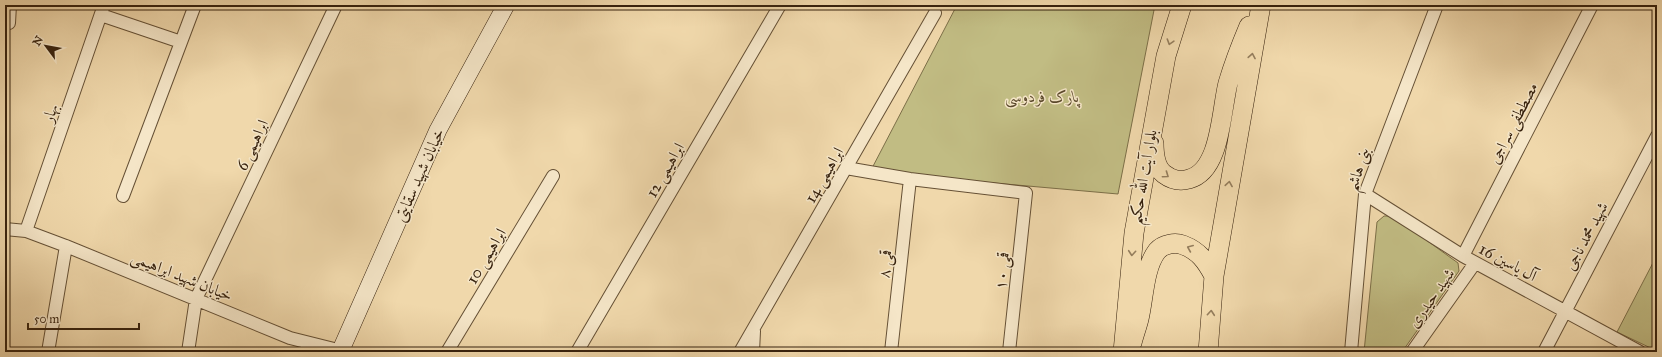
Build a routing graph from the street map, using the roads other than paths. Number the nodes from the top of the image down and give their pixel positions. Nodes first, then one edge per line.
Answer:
1 (10, 5) edge
2 (195, 5) edge
3 (336, 5) edge
4 (506, 5) edge
5 (780, 5) edge
6 (1182, 5) edge
7 (1257, 5) edge
8 (1261, 5) edge
9 (1437, 5) edge
10 (1592, 5) edge
11 (103, 10) edge
12 (935, 13) dead end
13 (9, 23) dead end
14 (181, 42) junction
15 (1155, 112) junction
16 (1657, 136) edge
17 (846, 168) junction
18 (553, 176) dead end
19 (910, 179) junction
20 (1365, 194) junction
21 (123, 196) dead end
22 (5, 229) edge
23 (26, 231) junction
24 (66, 246) junction
25 (1463, 256) junction
26 (1475, 263) junction
27 (1214, 276) junction
28 (196, 299) junction
29 (1565, 311) junction
30 (755, 326) junction
31 (343, 351) edge
32 (48, 352) edge
33 (188, 352) edge
34 (447, 352) edge
35 (577, 352) edge
36 (740, 352) edge
37 (753, 352) edge
38 (891, 352) edge
39 (1009, 352) edge
40 (1123, 352) edge
41 (1129, 352) edge
42 (1208, 352) edge
43 (1350, 352) edge
44 (1412, 352) edge
45 (1544, 352) edge
46 (1640, 352) edge

1 - 13 street
2 - 14 street
3 - 28 street, ابراهیمی 6
4 - 31 main road, خیابان شهید سقایتی
5 - 35 street, ابراهیمی 12
6 -> 15 main road, بلوار آیت الله حکیم
15 -> 7 main road
27 -> 8 main road
9 - 20 street, بنی هاشم
10 - 25 street, مصططفی سراجی
11 - 14 street
11 - 23 street, بهار
12 - 17 street, ابراهیمی 14
14 - 21 street
15 -> 40 main road, بلوار آیت الله حکیم
16 - 29 street, شهید محمد ناجی
17 - 19 street
17 - 30 street, ابراهیمی 14
18 - 34 street, ابراهیمی 10
19 - 38 street, قمی ۸
19 - 39 street, قمی ۱۰
20 - 25 street, آل یاسین 16
20 - 43 street, بنی هاشم
22 - 23 street, خیابان شهید ابراهیمی
23 - 24 street, خیابان شهید ابراهیمی
24 - 28 street, خیابان شهید ابراهیمی
24 - 32 street
25 - 26 street, آل یاسین 16
26 - 29 street, آل یاسین 16
26 - 44 street, شهید حیدری
27 -> 41 main road
42 -> 27 main road
28 - 31 street, خیابان شهید ابراهیمی
28 - 33 street, ابراهیمی 6
29 - 45 street, شهید محمد ناجی
29 - 46 street, آل یاسین 16
30 - 36 street, ابراهیمی 14
30 - 37 street

